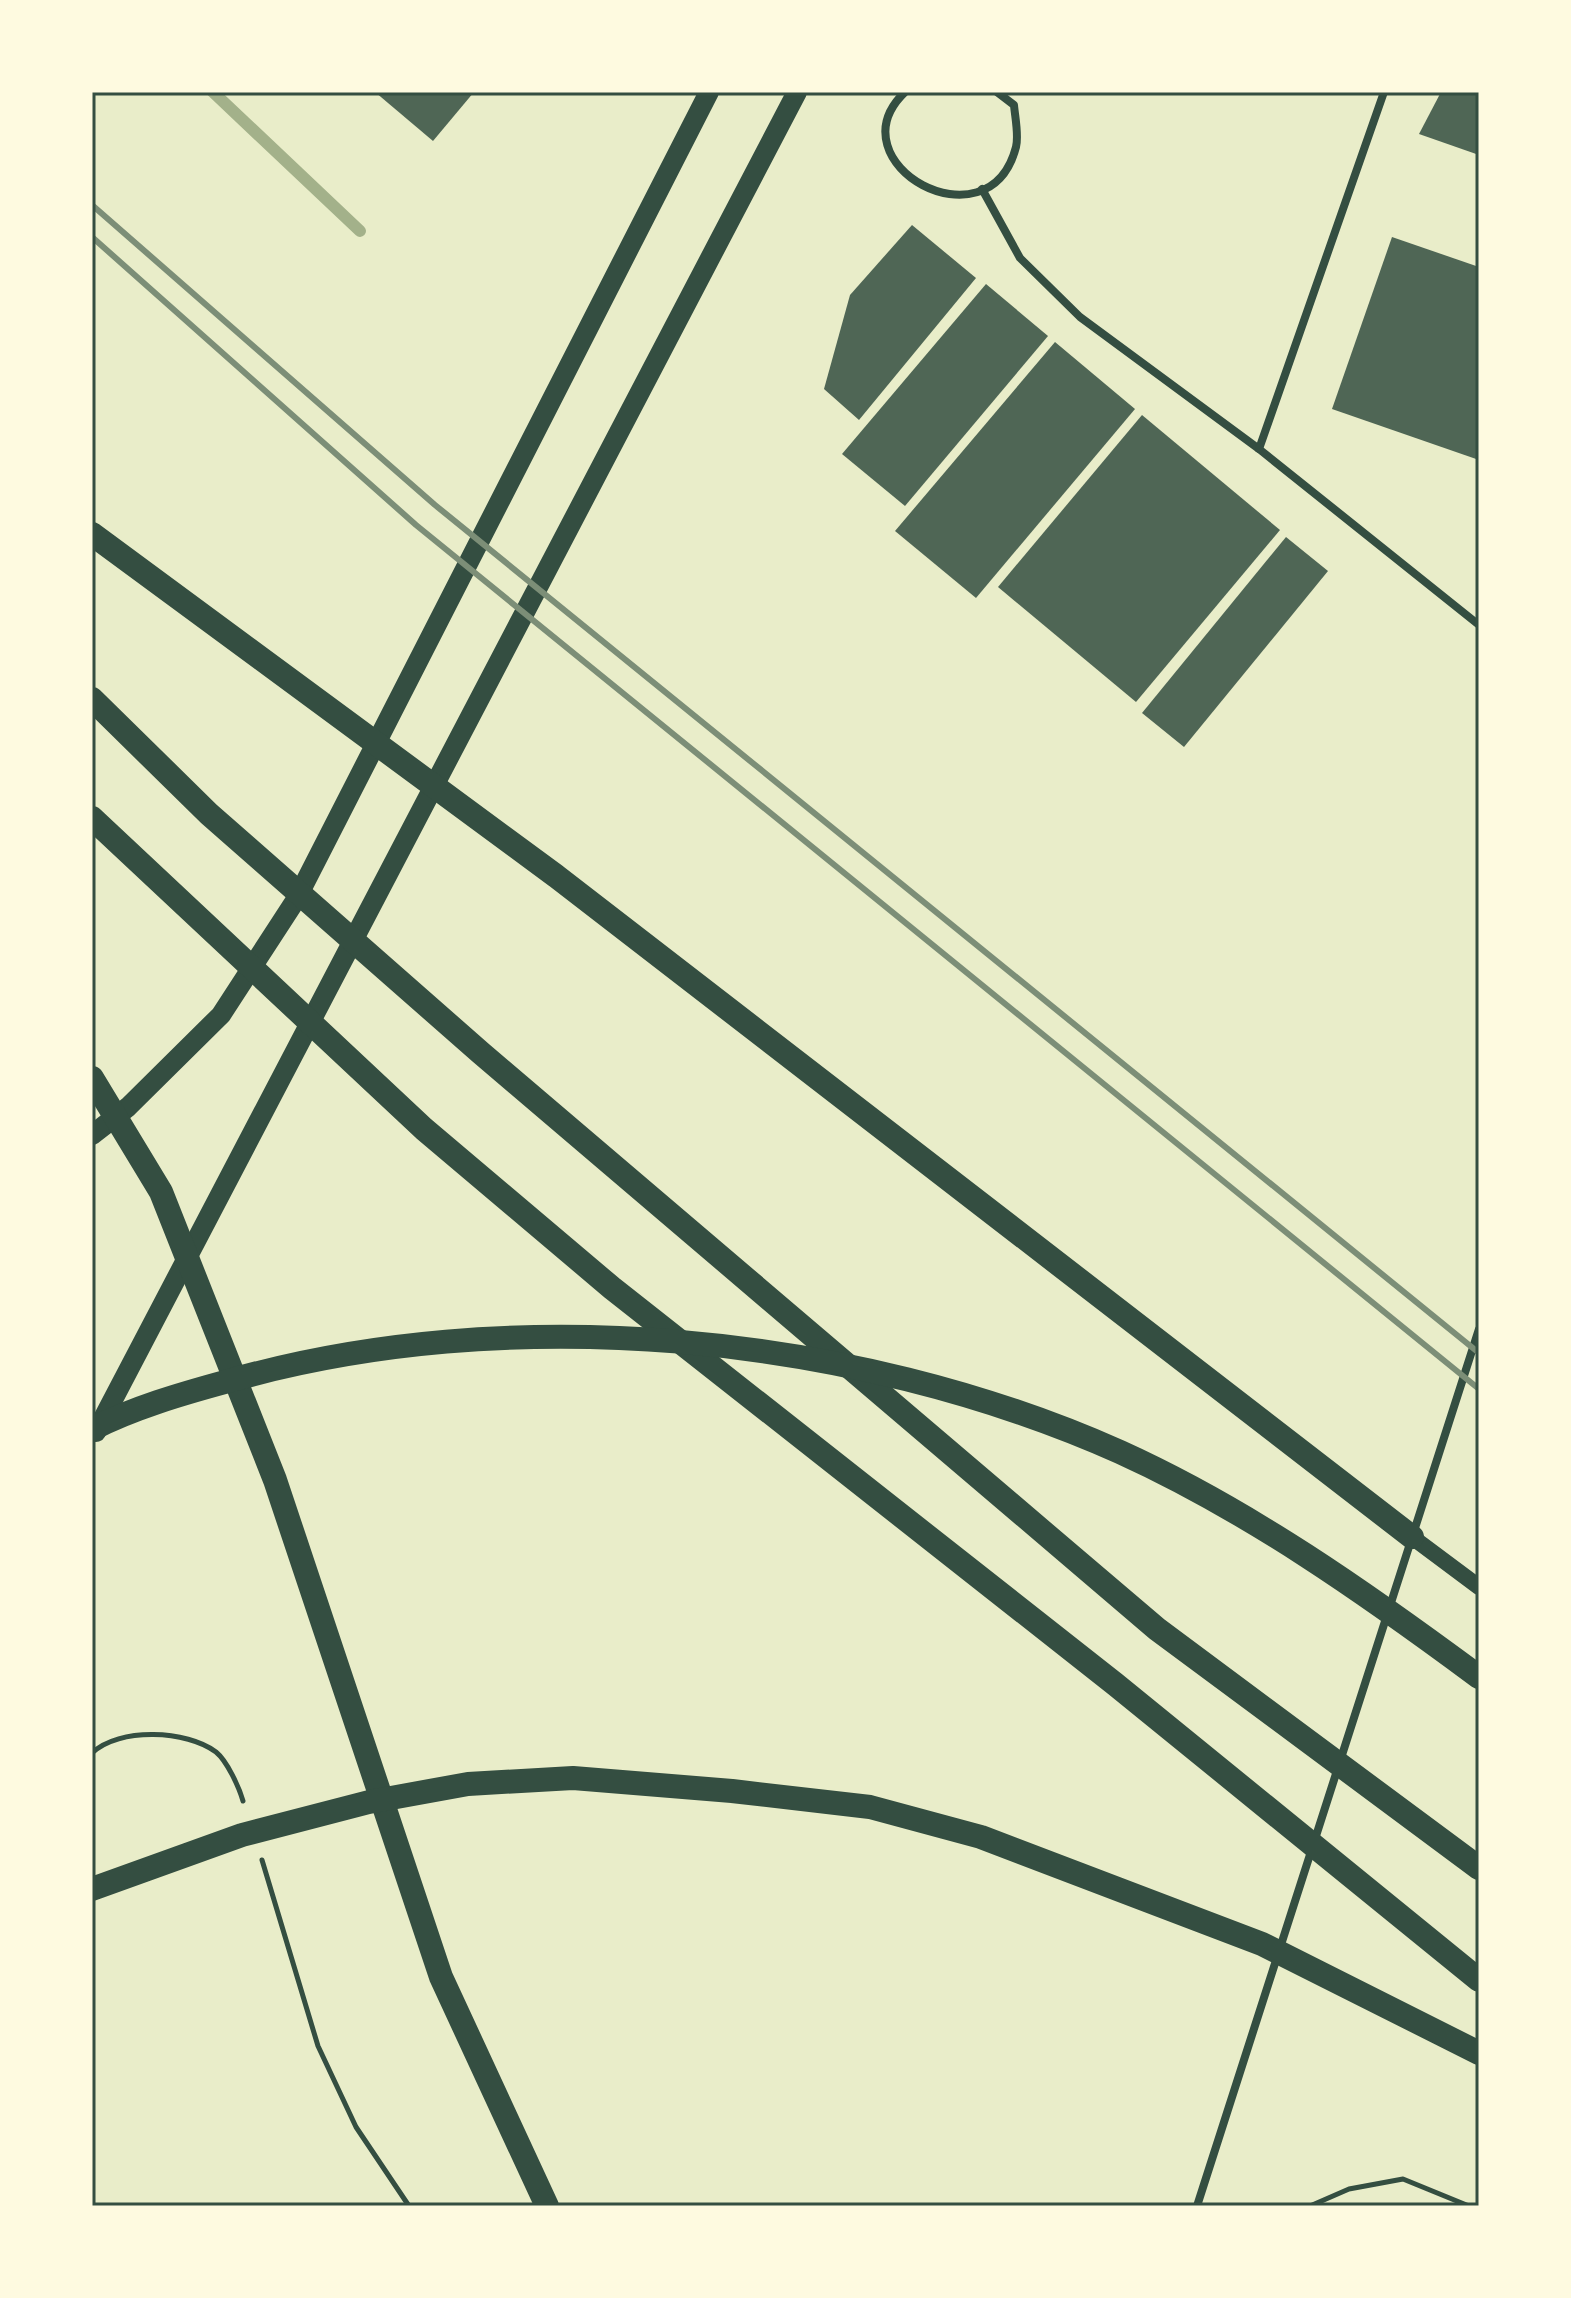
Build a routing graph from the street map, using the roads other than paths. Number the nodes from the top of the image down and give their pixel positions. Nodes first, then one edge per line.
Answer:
1 (709, 92) edge
2 (797, 92) edge
3 (905, 92) edge
4 (997, 92) edge
5 (1384, 92) edge
6 (982, 189) junction
7 (1259, 449) junction
8 (92, 534) edge
9 (1479, 625) edge
10 (92, 699) edge
11 (92, 818) edge
12 (92, 1078) edge
13 (92, 1135) edge
14 (1479, 1329) edge
15 (92, 1429) edge
16 (92, 1439) edge
17 (1412, 1537) junction
18 (1479, 1587) edge
19 (1479, 1677) edge
20 (1479, 1868) edge
21 (92, 1889) edge
22 (1479, 1980) edge
23 (1479, 2053) edge
24 (547, 2206) edge
25 (1197, 2206) edge

1 - 13 main road
2 - 16 main road
3 - 6 street
4 - 6 street
5 - 7 street
6 - 7 street
7 - 9 street
8 - 17 highway
10 - 20 highway
11 - 22 highway
12 - 24 highway
14 - 17 street
15 - 19 highway
17 - 18 main road
17 - 25 street
21 - 23 highway

